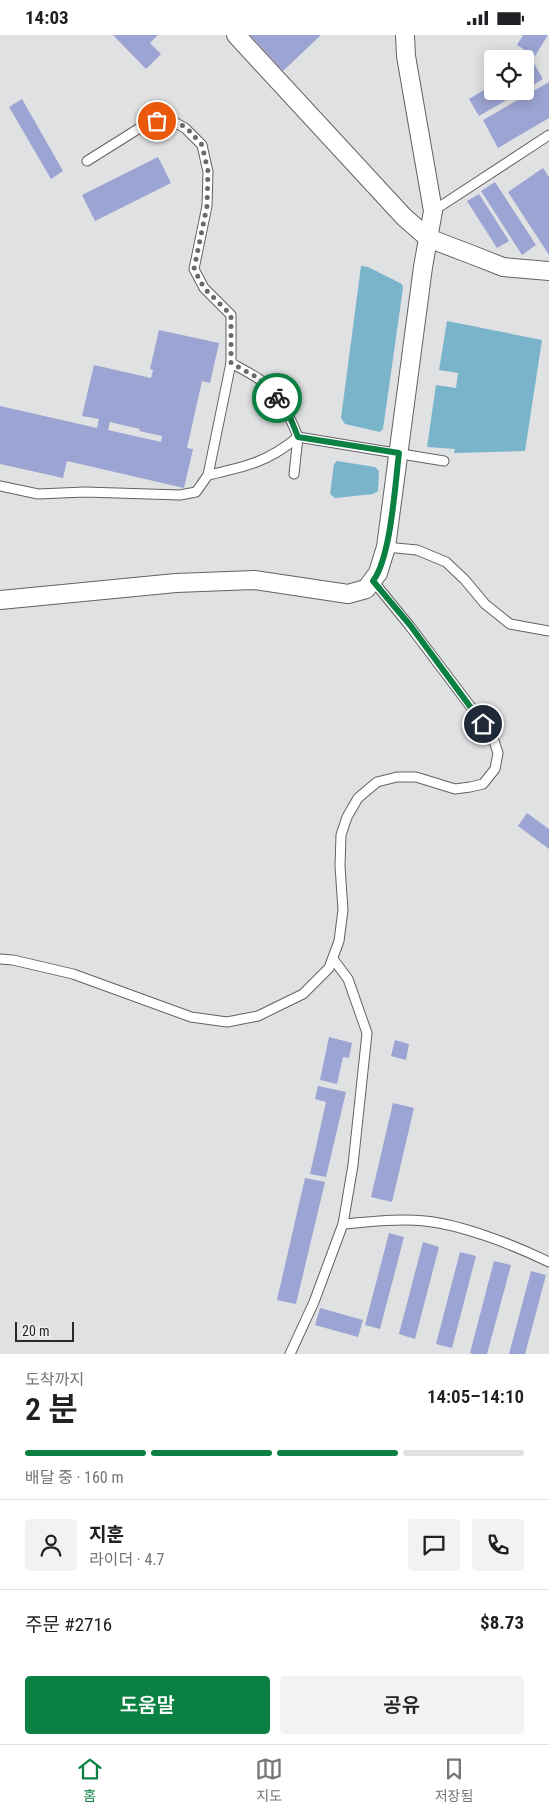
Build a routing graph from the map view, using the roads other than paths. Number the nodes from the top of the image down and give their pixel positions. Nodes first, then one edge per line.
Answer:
1 (236, 35) edge
2 (406, 35) edge
3 (549, 135) edge
4 (87, 161) dead end
5 (433, 211) junction
6 (428, 238) junction
7 (549, 271) edge
8 (231, 363) junction
9 (298, 437) junction
10 (399, 453) junction
11 (444, 461) dead end
12 (294, 474) dead end
13 (208, 475) junction
14 (0, 486) edge
15 (386, 547) junction
16 (373, 581) junction
17 (0, 600) edge
18 (549, 631) edge
19 (0, 959) edge
20 (333, 959) junction
21 (343, 1224) junction
22 (549, 1262) edge
23 (290, 1354) edge

1 - 6 street
2 - 5 street
3 - 5 lane
4 - 8 lane
5 - 6 street
6 - 7 street
6 - 10 street
8 - 9 lane
8 - 13 lane
9 - 10 lane
9 - 12 lane
9 - 13 lane
10 - 11 lane
10 - 15 street
13 - 14 lane
15 - 16 street
15 - 18 lane
16 - 17 street
16 - 20 lane
19 - 20 lane
20 - 21 lane
21 - 22 lane
21 - 23 lane

